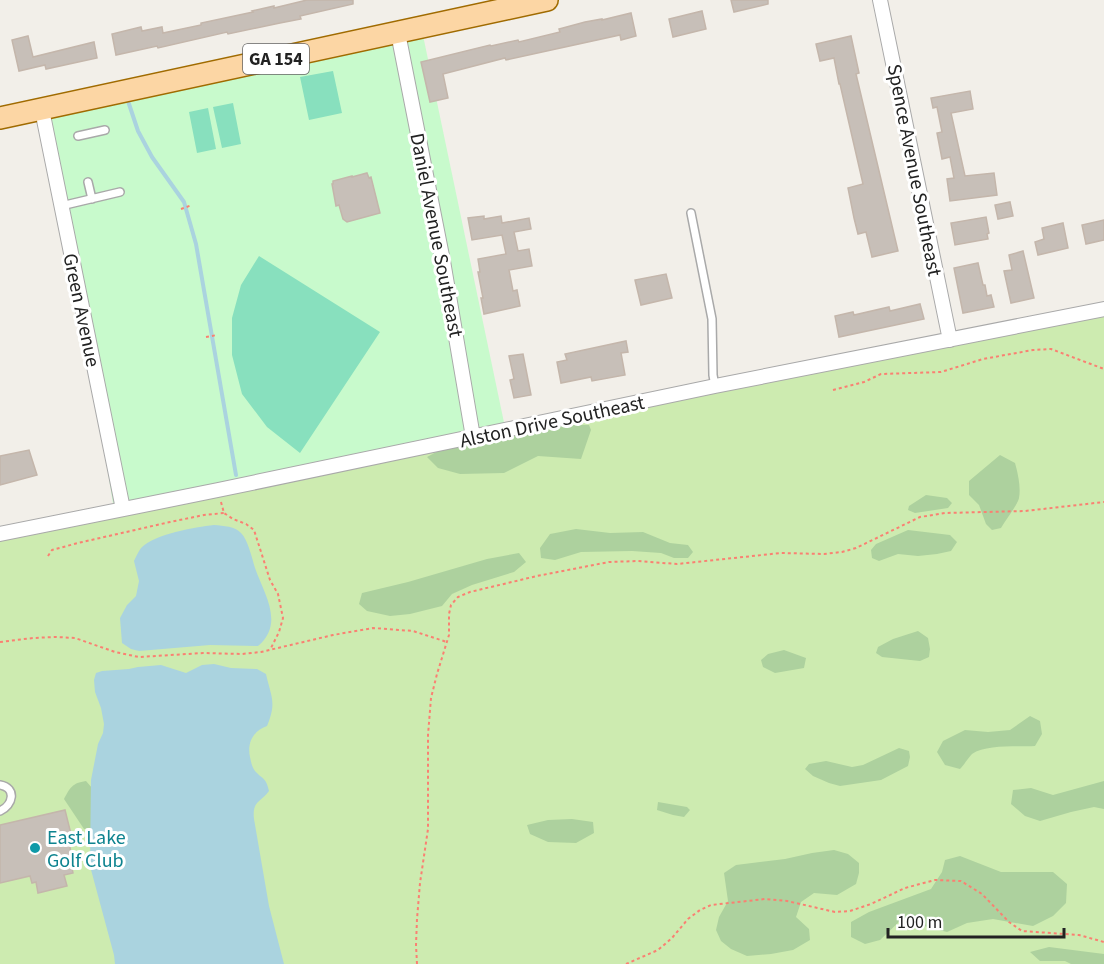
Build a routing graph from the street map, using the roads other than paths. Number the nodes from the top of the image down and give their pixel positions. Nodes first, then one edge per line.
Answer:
1 (547, 0) edge
2 (880, 0) edge
3 (509, 4) edge
4 (398, 33) junction
5 (42, 110) junction
6 (0, 118) edge
7 (105, 130) dead end
8 (78, 136) dead end
9 (88, 182) dead end
10 (120, 192) dead end
11 (92, 199) junction
12 (62, 206) junction
13 (691, 213) dead end
14 (1104, 309) edge
15 (950, 340) junction
16 (715, 386) junction
17 (473, 437) junction
18 (123, 509) junction
19 (0, 534) edge
20 (0, 785) edge
21 (0, 812) edge

1 - 3 main road, GA 154
2 - 15 street, Spence Avenue Southeast
3 - 4 main road, GA 154
4 - 5 main road, GA 154
4 - 17 street, Daniel Avenue Southeast
5 - 6 main road, GA 154
5 - 12 street, Green Avenue
7 - 8 lane
9 - 11 lane
10 - 11 lane
11 - 12 lane
12 - 18 street, Green Avenue
13 - 16 lane
14 - 15 street, Alston Drive Southeast
15 - 16 street, Alston Drive Southeast
16 - 17 street, Alston Drive Southeast
17 - 18 street, Alston Drive Southeast
18 - 19 street, Alston Drive Southeast
20 - 21 lane

